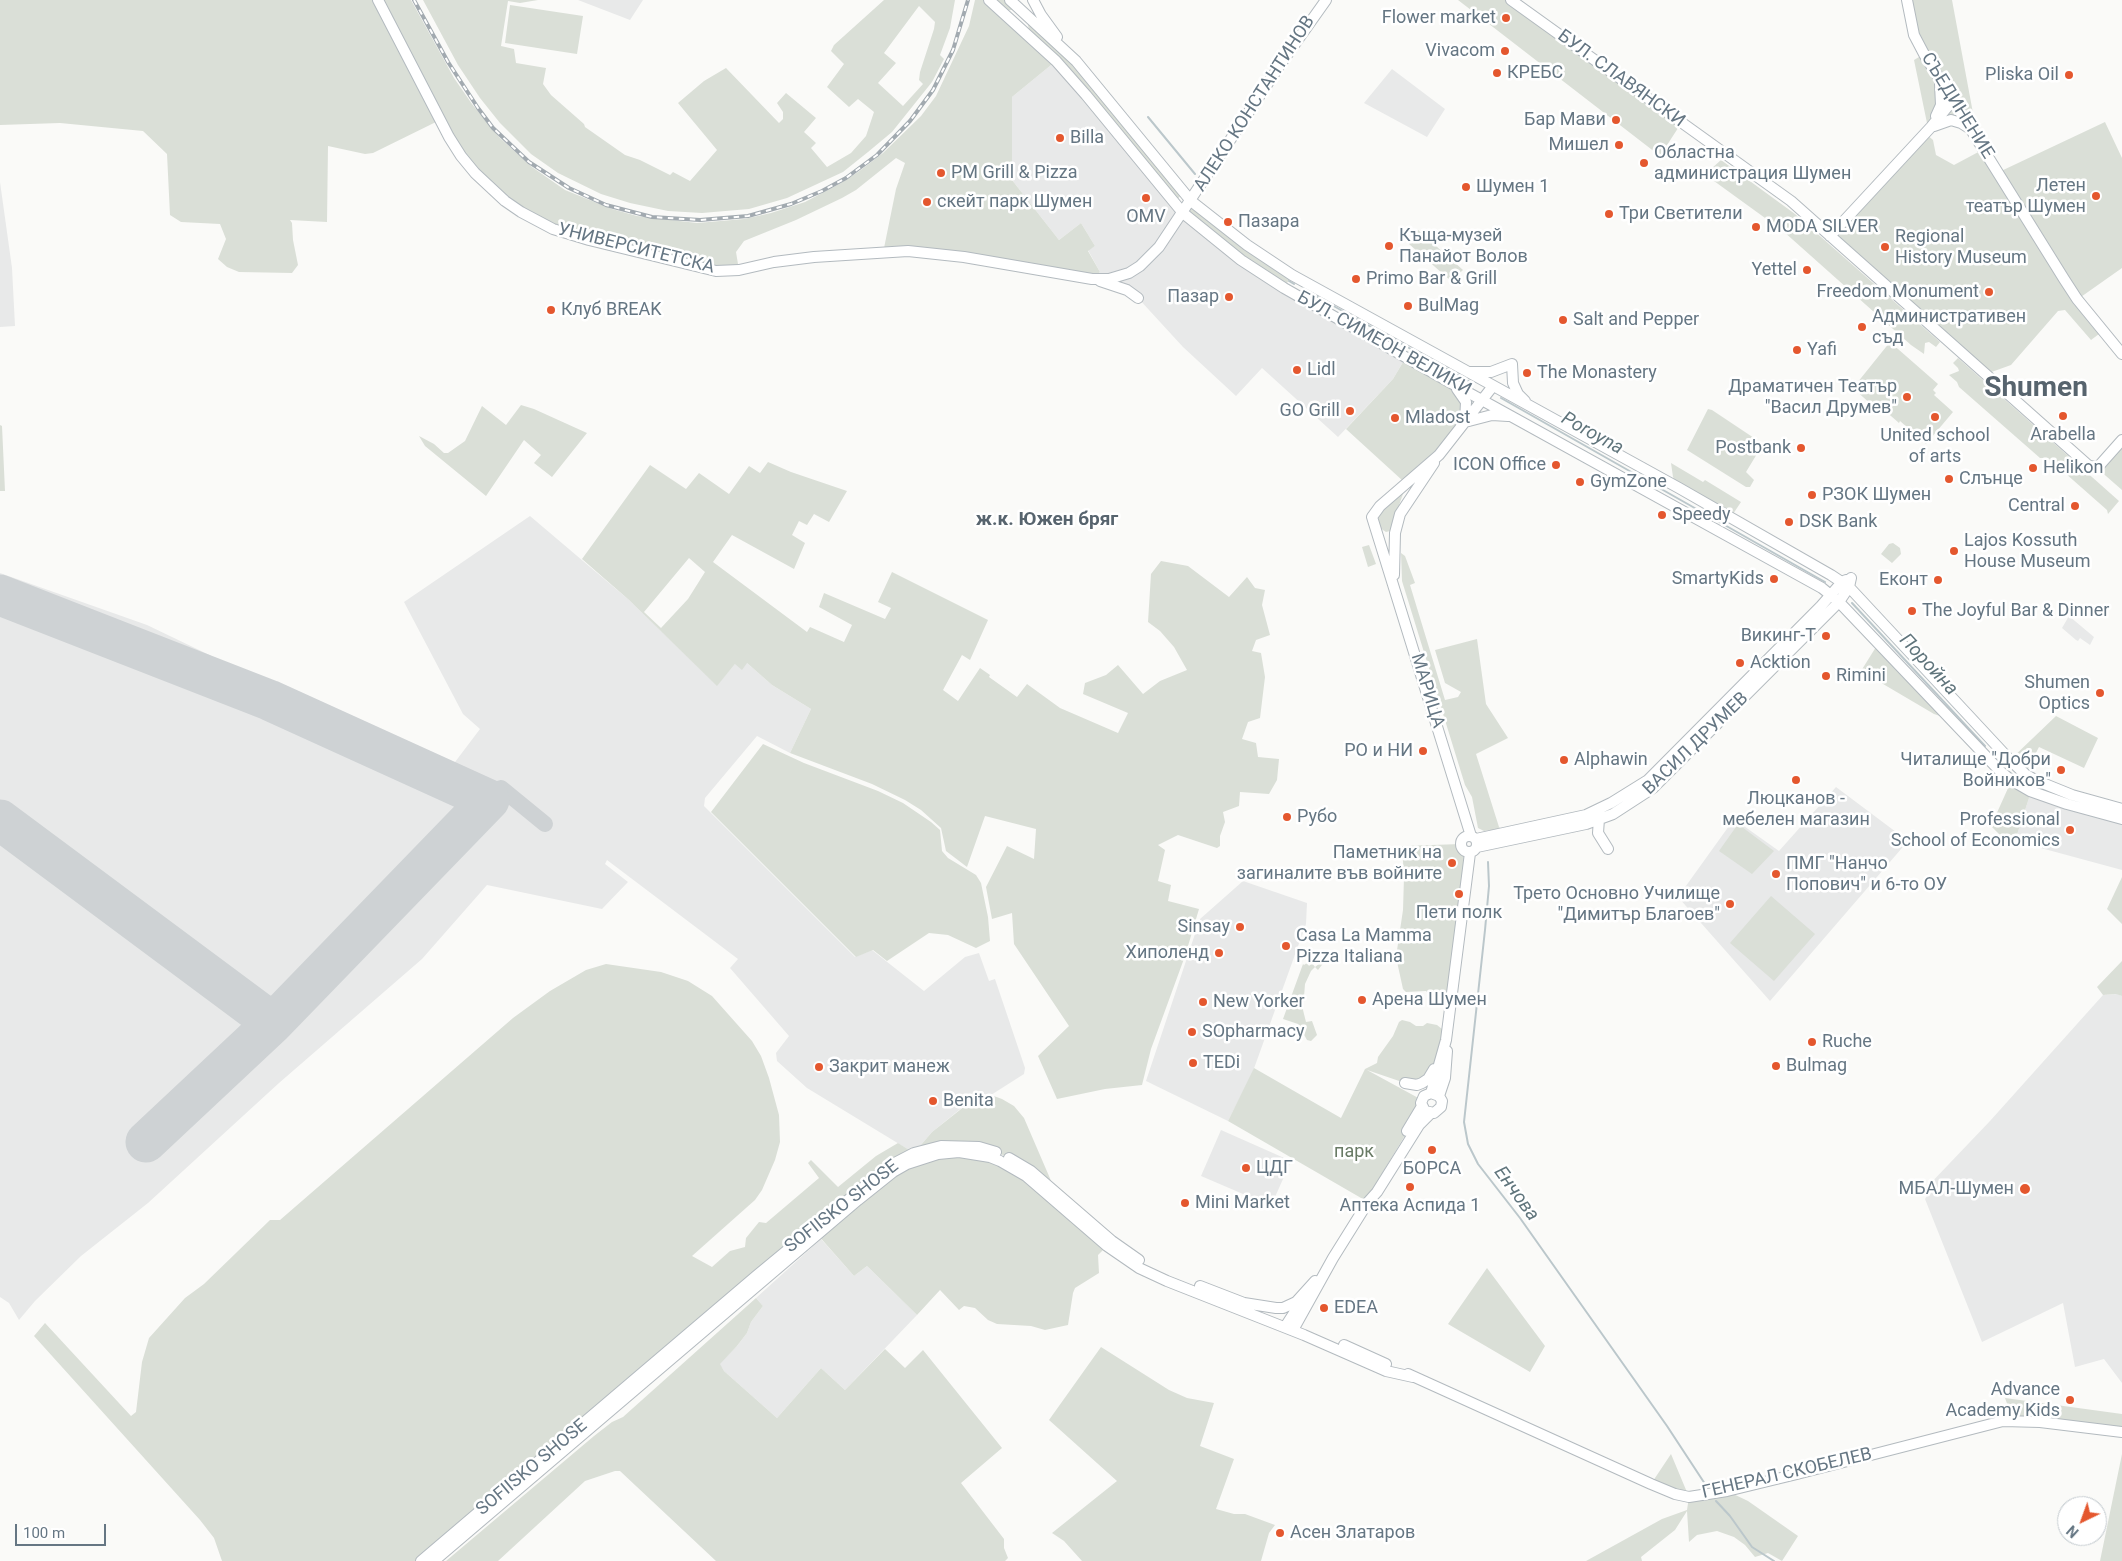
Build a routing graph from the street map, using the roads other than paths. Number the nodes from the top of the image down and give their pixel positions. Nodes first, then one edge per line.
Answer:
1 (378, 0) edge
2 (989, 0) edge
3 (1010, 0) edge
4 (1027, 0) edge
5 (1033, 0) edge
6 (1511, 0) edge
7 (1907, 0) edge
8 (1322, 3) edge
9 (1021, 5) edge
10 (1004, 13) junction
11 (1031, 37) junction
12 (1076, 61) junction
13 (1939, 78) junction
14 (1953, 100) junction
15 (1936, 116) junction
16 (1928, 130) junction
17 (1972, 130) junction
18 (1191, 201) junction
19 (1183, 213) junction
20 (1832, 237) junction
21 (1092, 279) junction
22 (1138, 298) dead end
23 (2122, 354) edge
24 (1465, 372) junction
25 (1451, 383) junction
26 (1493, 386) junction
27 (1483, 400) junction
28 (1529, 405) junction
29 (1513, 417) junction
30 (1465, 422) junction
31 (2122, 440) edge
32 (1439, 455) junction
33 (1845, 585) junction
34 (1394, 586) junction
35 (1831, 595) junction
36 (1840, 602) junction
37 (2122, 809) edge
38 (1599, 819) junction
39 (2122, 819) edge
40 (1472, 842) junction
41 (1608, 849) dead end
42 (1446, 1040) junction
43 (1442, 1057) junction
44 (1405, 1083) dead end
45 (1435, 1094) junction
46 (1422, 1106) junction
47 (1431, 1113) junction
48 (1368, 1202) junction
49 (1333, 1258) junction
50 (1315, 1281) junction
51 (1244, 1303) junction
52 (1291, 1326) junction
53 (2122, 1432) edge
54 (421, 1561) edge
55 (434, 1561) edge

1 - 21 main road, УНИВЕРСИТЕТСКА
2 - 10 main road, БУЛ. СИМЕОН ВЕЛИКИ
3 - 9 main road, БУЛ. СИМЕОН ВЕЛИКИ
4 - 9 main road
5 - 12 main road
6 - 20 main road, БУЛ. СЛАВЯНСКИ
7 - 13 main road, СЪЕДИНЕНИЕ
8 - 18 main road, АЛЕКО КОНСТАНТИНОВ
9 - 10 main road
9 - 11 main road
9 - 12 main road, БУЛ. СИМЕОН ВЕЛИКИ
10 - 11 main road, БУЛ. СИМЕОН ВЕЛИКИ
11 - 19 main road, БУЛ. СИМЕОН ВЕЛИКИ
12 - 18 main road, БУЛ. СИМЕОН ВЕЛИКИ
13 - 14 main road, СЪЕДИНЕНИЕ
13 - 15 main road
14 - 15 main road
14 - 16 main road
14 - 17 main road, СЪЕДИНЕНИЕ
15 - 16 main road
16 - 17 main road
16 - 20 main road
17 - 23 main road, СЪЕДИНЕНИЕ
18 - 19 main road, АЛЕКО КОНСТАНТИНОВ
18 - 24 main road, БУЛ. СИМЕОН ВЕЛИКИ
19 - 21 main road, УНИВЕРСИТЕТСКА
19 - 25 main road, БУЛ. СИМЕОН ВЕЛИКИ
20 - 31 main road, БУЛ. СЛАВЯНСКИ
21 - 22 main road
24 - 26 main road, БУЛ. СИМЕОН ВЕЛИКИ
24 - 28 main road
25 - 27 main road, БУЛ. СИМЕОН ВЕЛИКИ
25 - 30 main road
26 - 27 main road
26 - 28 main road, БУЛ. СИМЕОН ВЕЛИКИ
27 - 29 main road, БУЛ. СИМЕОН ВЕЛИКИ
27 - 30 main road
28 - 33 main road, БУЛ. СИМЕОН ВЕЛИКИ
29 - 30 main road
29 - 35 main road, БУЛ. СИМЕОН ВЕЛИКИ
30 - 32 main road
32 - 34 main road, МАРИЦА
32 - 34 main road, МАРИЦА
33 - 35 main road, ВАСИЛ ДРУМЕВ
33 - 36 main road, ВАСИЛ ДРУМЕВ
33 - 37 main road, БУЛ. СИМЕОН ВЕЛИКИ
34 - 40 main road, МАРИЦА
35 - 36 main road, БУЛ. СИМЕОН ВЕЛИКИ
35 - 40 main road, ВАСИЛ ДРУМЕВ
36 - 38 main road, ВАСИЛ ДРУМЕВ
36 - 39 main road, БУЛ. СИМЕОН ВЕЛИКИ
38 - 40 main road, ВАСИЛ ДРУМЕВ
38 - 41 main road
40 - 42 main road
42 - 43 main road
42 - 45 main road
43 - 44 main road
43 - 45 main road
45 - 46 main road
45 - 47 main road
46 - 47 main road
46 - 48 main road
47 - 48 main road
48 - 49 main road
49 - 50 main road
49 - 52 main road
50 - 51 main road, SOFIISKO SHOSE
50 - 52 main road
51 - 52 main road, ГЕНЕРАЛ СКОБЕЛЕВ
51 - 54 main road, SOFIISKO SHOSE
52 - 53 main road, ГЕНЕРАЛ СКОБЕЛЕВ
52 - 55 main road, SOFIISKO SHOSE

